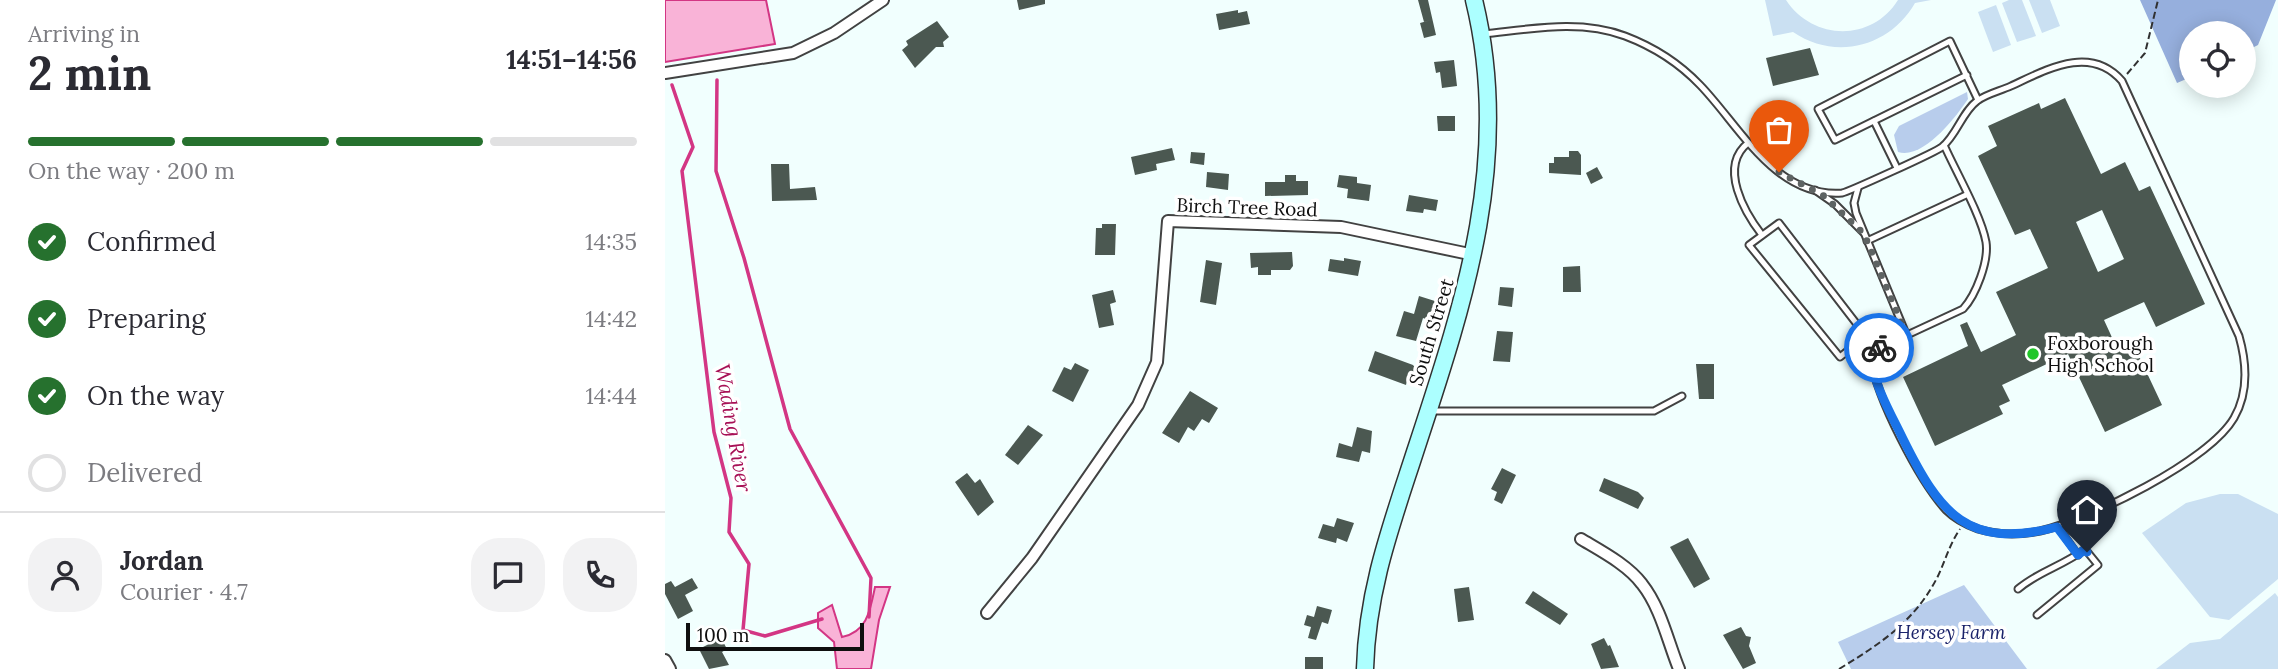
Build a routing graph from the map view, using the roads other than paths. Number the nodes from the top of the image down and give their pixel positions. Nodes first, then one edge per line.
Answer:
1 (883, 0) edge
2 (1474, 0) edge
3 (1481, 35) junction
4 (665, 73) edge
5 (1967, 75) junction
6 (1979, 100) junction
7 (1874, 121) junction
8 (1748, 144) junction
9 (1944, 145) junction
10 (1897, 168) junction
11 (1810, 187) junction
12 (1858, 188) junction
13 (1966, 195) junction
14 (1864, 234) junction
15 (1762, 235) junction
16 (1867, 241) junction
17 (1474, 255) junction
18 (1906, 334) junction
19 (1853, 347) junction
20 (1872, 355) junction
21 (1682, 396) dead end
22 (1429, 411) junction
23 (2057, 527) junction
24 (1581, 540) dead end
25 (2078, 555) junction
26 (2018, 589) dead end
27 (987, 613) dead end
28 (2037, 615) dead end
29 (665, 660) edge
30 (670, 669) edge
31 (1365, 669) edge
32 (1679, 669) edge

1 - 4 street
2 - 3 main road, South Street
3 - 8 lane
3 - 17 main road, South Street
5 - 6 lane
5 - 7 lane
5 - 7 lane
6 - 9 lane
6 - 23 lane
7 - 10 lane
8 - 11 lane
8 - 15 lane
9 - 10 lane
9 - 13 lane
10 - 12 lane
11 - 12 lane
11 - 14 lane
12 - 14 lane
13 - 16 lane
13 - 18 lane
14 - 16 lane
15 - 19 lane
15 - 19 lane
16 - 18 lane
17 - 22 main road, South Street
17 - 27 street, Birch Tree Road
18 - 20 lane
19 - 20 lane
20 - 23 lane
21 - 22 lane
22 - 31 main road, South Street
23 - 25 lane
24 - 32 street
25 - 26 lane
25 - 28 lane
29 - 30 street

